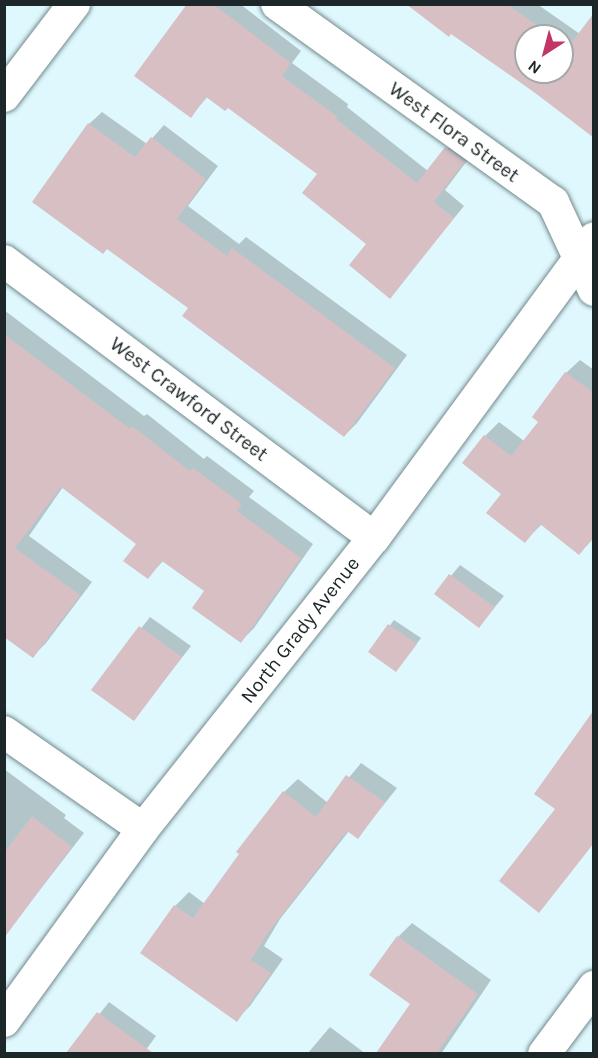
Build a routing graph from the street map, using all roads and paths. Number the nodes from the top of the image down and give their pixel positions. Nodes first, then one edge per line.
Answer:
1 (74, 4) edge
2 (277, 4) edge
3 (4, 96) edge
4 (585, 249) edge
5 (4, 261) edge
6 (594, 290) edge
7 (374, 538) junction
8 (4, 732) edge
9 (142, 829) junction
10 (594, 987) edge
11 (4, 1021) edge
12 (544, 1053) edge

1 - 3 street
2 - 4 street, West Flora Street
4 - 6 street, West Flora Street
4 - 7 street, North Grady Avenue
5 - 7 street, West Crawford Street
7 - 9 street, North Grady Avenue
8 - 9 street
9 - 11 street, North Grady Avenue
10 - 12 street

